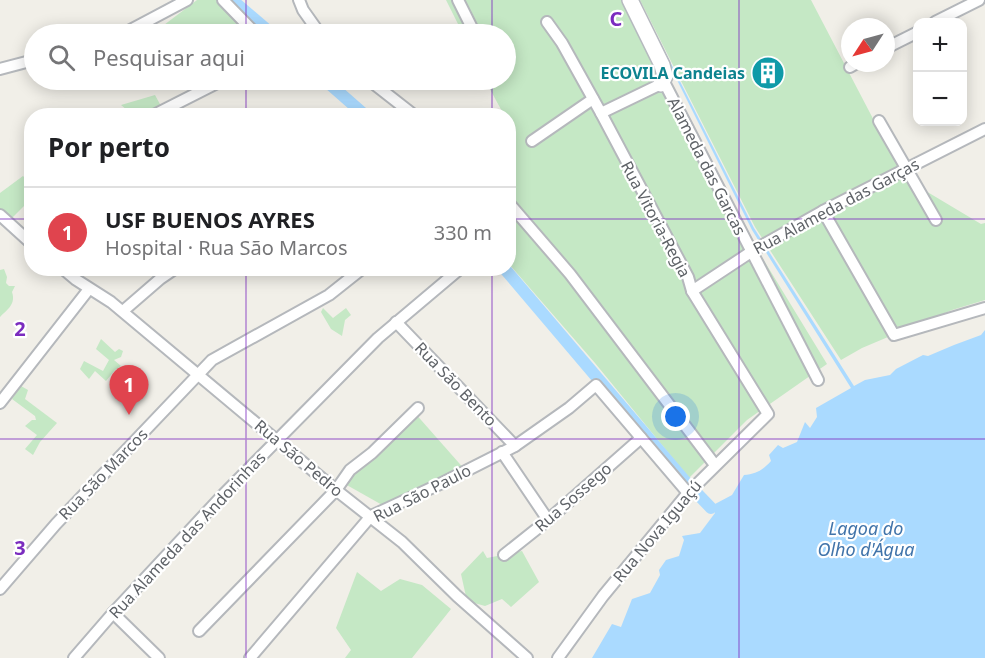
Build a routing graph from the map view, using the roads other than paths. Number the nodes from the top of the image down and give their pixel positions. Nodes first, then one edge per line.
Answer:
1 (187, 0) edge
2 (223, 0) edge
3 (299, 0) edge
4 (458, 0) edge
5 (630, 0) edge
6 (979, 0) edge
7 (943, 18) edge
8 (548, 22) dead end
9 (142, 24) edge
10 (246, 24) edge
11 (313, 24) edge
12 (470, 24) edge
13 (913, 34) edge
14 (895, 44) edge
15 (24, 63) edge
16 (0, 69) edge
17 (662, 82) junction
18 (203, 90) edge
19 (382, 90) edge
20 (592, 99) junction
21 (168, 108) edge
22 (405, 108) edge
23 (601, 113) junction
24 (879, 122) dead end
25 (984, 132) edge
26 (532, 141) dead end
27 (905, 168) junction
28 (516, 211) edge
29 (823, 211) junction
30 (0, 215) edge
31 (936, 220) dead end
32 (24, 237) edge
33 (752, 251) junction
34 (72, 276) edge
35 (164, 276) edge
36 (353, 276) edge
37 (451, 276) edge
38 (89, 289) junction
39 (692, 291) junction
40 (985, 308) edge
41 (123, 311) junction
42 (396, 322) junction
43 (198, 375) junction
44 (818, 380) dead end
45 (0, 403) edge
46 (418, 408) dead end
47 (768, 414) joint
48 (641, 438) junction
49 (278, 440) junction
50 (515, 446) junction
51 (502, 452) junction
52 (715, 465) junction
53 (336, 490) junction
54 (688, 493) junction
55 (371, 516) junction
56 (548, 520) junction
57 (504, 555) dead end
58 (0, 589) edge
59 (113, 613) junction
60 (199, 631) dead end
61 (74, 658) edge
62 (159, 658) edge
63 (250, 658) edge
64 (527, 658) edge
65 (558, 658) edge

1 - 9 street
2 - 10 street
3 - 11 street
4 - 12 street
5 - 17 main road
6 - 7 street
8 - 20 street, Rua Vitoria-Regia
13 - 14 street
15 - 16 street
17 - 23 street
17 - 33 street, Alameda das Garcas
18 - 21 street
19 - 22 street
20 - 23 street, Rua Vitoria-Regia
20 - 26 street
23 - 39 street, Rua Vitoria-Regia
24 - 27 street
25 - 27 street, Rua Alameda das Garças
27 - 29 street, Rua Alameda das Garças
27 - 31 street
28 - 52 street
29 - 33 street, Rua Alameda das Garças
29 - 40 street
30 - 32 street
33 - 39 street, Rua Alameda das Garças
33 - 44 street, Alameda das Garcas
34 - 38 street, Rua São Pedro
35 - 41 street
36 - 43 street, Rua São Marcos
37 - 42 street, Rua Alameda das Andorinhas
38 - 41 street, Rua São Pedro
38 - 45 street
39 - 47 street, Rua Vitoria-Regia
41 - 43 street, Rua São Pedro
42 - 49 street, Rua Alameda das Andorinhas
42 - 50 street, Rua São Bento
43 - 49 street, Rua São Pedro
43 - 58 street, Rua São Marcos
46 - 53 street
47 - 52 street, Rua Nova Iguaçú
48 - 50 street, Rua São Paulo
48 - 54 street
48 - 56 street, Rua Sossego
49 - 53 street, Rua São Pedro
49 - 59 street, Rua Alameda das Andorinhas
50 - 51 street, Rua São Paulo
51 - 55 street, Rua São Paulo
51 - 56 street
52 - 54 street, Rua Nova Iguaçú
53 - 55 street, Rua São Pedro
53 - 60 street
54 - 65 street, Rua Nova Iguaçú
55 - 63 street, Rua São Paulo
55 - 64 street, Rua São Pedro
56 - 57 street, Rua Sossego
59 - 61 street, Rua Alameda das Andorinhas
59 - 62 street

